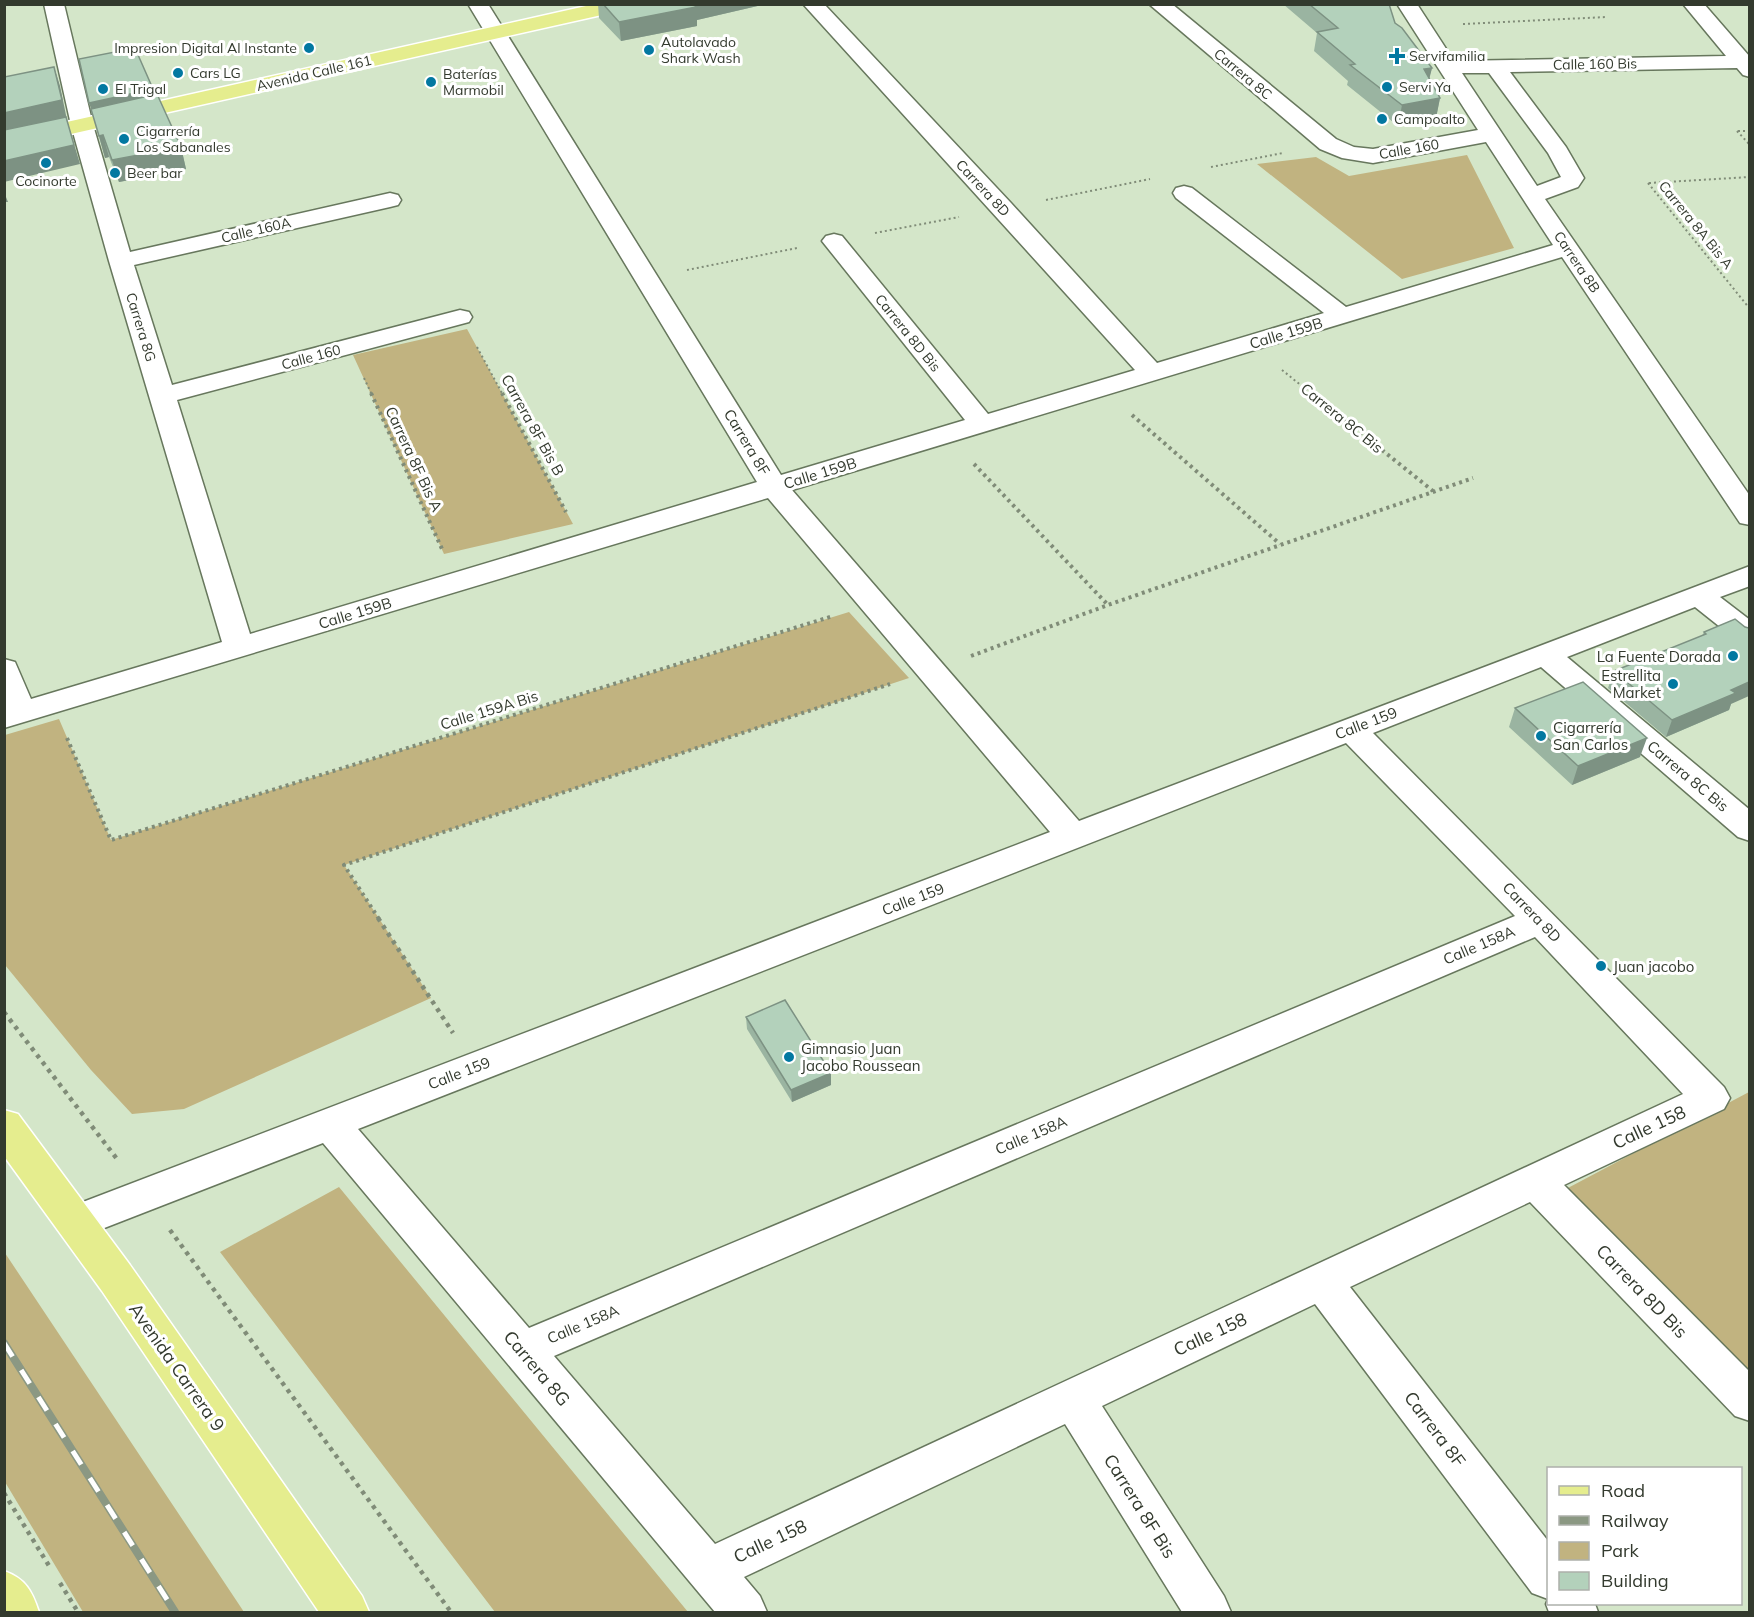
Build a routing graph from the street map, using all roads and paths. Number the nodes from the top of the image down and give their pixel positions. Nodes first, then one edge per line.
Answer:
1 (54, 4) edge
2 (478, 4) edge
3 (624, 4) edge
4 (813, 4) edge
5 (1159, 4) edge
6 (1407, 4) edge
7 (1693, 4) edge
8 (1606, 17) dead end
9 (1421, 26) junction
10 (496, 32) junction
11 (1494, 65) junction
12 (1448, 67) junction
13 (1746, 67) edge
14 (82, 124) junction
15 (1749, 131) edge
16 (1491, 134) junction
17 (4, 143) edge
18 (1328, 144) joint
19 (1749, 145) edge
20 (1749, 177) edge
21 (1184, 193) dead end
22 (1532, 196) junction
23 (390, 200) dead end
24 (834, 241) dead end
25 (1568, 248) junction
26 (121, 261) junction
27 (1749, 309) edge
28 (1342, 316) junction
29 (460, 317) joint
30 (1250, 344) junction
31 (349, 347) junction
32 (1152, 373) junction
33 (1102, 388) junction
34 (162, 396) junction
35 (982, 424) junction
36 (946, 435) junction
37 (774, 487) junction
38 (1434, 491) dead end
39 (1749, 517) edge
40 (585, 544) junction
41 (1281, 545) dead end
42 (1749, 575) edge
43 (458, 582) junction
44 (1698, 595) junction
45 (874, 604) junction
46 (1108, 605) dead end
47 (1749, 635) edge
48 (239, 647) junction
49 (1544, 654) junction
50 (4, 669) edge
51 (52, 704) junction
52 (13, 716) edge
53 (1351, 729) junction
54 (1749, 829) edge
55 (1073, 837) junction
56 (344, 865) dead end
57 (1540, 920) junction
58 (4, 1012) edge
59 (476, 1067) junction
60 (1711, 1098) joint
61 (330, 1124) junction
62 (4, 1125) edge
63 (1535, 1181) junction
64 (144, 1195) junction
65 (76, 1222) junction
66 (1321, 1281) junction
67 (522, 1350) junction
68 (1073, 1399) junction
69 (1749, 1402) edge
70 (4, 1493) edge
71 (709, 1570) junction
72 (1547, 1576) edge
73 (4, 1593) edge
74 (16, 1612) edge
75 (78, 1612) edge
76 (346, 1612) edge
77 (451, 1612) edge
78 (744, 1612) edge
79 (1208, 1612) edge

1 - 14 street, Carrera 8G
2 - 10 street, Carrera 8F
3 - 10 main road, Avenida Calle 161
4 - 32 street, Carrera 8D
5 - 18 street, Carrera 8C
6 - 9 street, Carrera 8B
7 - 13 street
8 - 9 path
9 - 12 street, Carrera 8B
10 - 14 main road, Avenida Calle 161
10 - 37 street, Carrera 8F
11 - 12 street, Calle 160 Bis
11 - 13 street, Calle 160 Bis
11 - 22 street
12 - 16 street, Carrera 8B
14 - 17 main road, Avenida Calle 161
14 - 26 street, Carrera 8G
15 - 19 path
16 - 18 street, Calle 160
16 - 22 street, Carrera 8B
20 - 27 path, Carrera 8A Bis A
21 - 28 street
22 - 25 street, Carrera 8B
23 - 26 street, Calle 160A
24 - 35 street, Carrera 8D Bis
25 - 28 street, Calle 159B
25 - 39 street, Carrera 8B
26 - 34 street, Carrera 8G
28 - 30 street, Calle 159B
29 - 31 street, Calle 160
29 - 40 path, Carrera 8F Bis B
30 - 32 street, Calle 159B
30 - 38 path, Carrera 8C Bis
31 - 34 street, Calle 160
31 - 43 path, Carrera 8F Bis A
32 - 33 street, Calle 159B
33 - 35 street, Calle 159B
33 - 41 path
34 - 48 street, Carrera 8G
35 - 36 street, Calle 159B
36 - 37 street, Calle 159B
36 - 46 path
37 - 40 street, Calle 159B
37 - 45 street, Carrera 8F
40 - 43 street, Calle 159B
42 - 44 street, Calle 159
43 - 48 street, Calle 159B
44 - 47 street
44 - 49 street, Calle 159
45 - 51 path, Calle 159A Bis
45 - 55 street, Carrera 8F
48 - 51 street, Calle 159B
49 - 53 street, Calle 159
49 - 54 street, Carrera 8C Bis
50 - 52 street
51 - 52 street, Calle 159B
53 - 55 street, Calle 159
53 - 57 street, Carrera 8D
55 - 59 street, Calle 159
56 - 59 path
57 - 60 street, Carrera 8D
57 - 67 street, Calle 158A
58 - 64 path
59 - 61 street, Calle 159
60 - 63 street, Calle 158
61 - 64 street, Calle 159
61 - 67 street, Carrera 8G
62 - 65 main road, Avenida Carrera 9
63 - 66 street, Calle 158
63 - 69 street, Carrera 8D Bis
64 - 65 street, Calle 159
64 - 77 path
65 - 76 main road, Avenida Carrera 9
66 - 68 street, Calle 158
66 - 72 street, Carrera 8F
67 - 71 street, Carrera 8G
68 - 71 street, Calle 158
68 - 79 street, Carrera 8F Bis
70 - 75 path
71 - 78 street, Carrera 8G
73 - 74 main road

